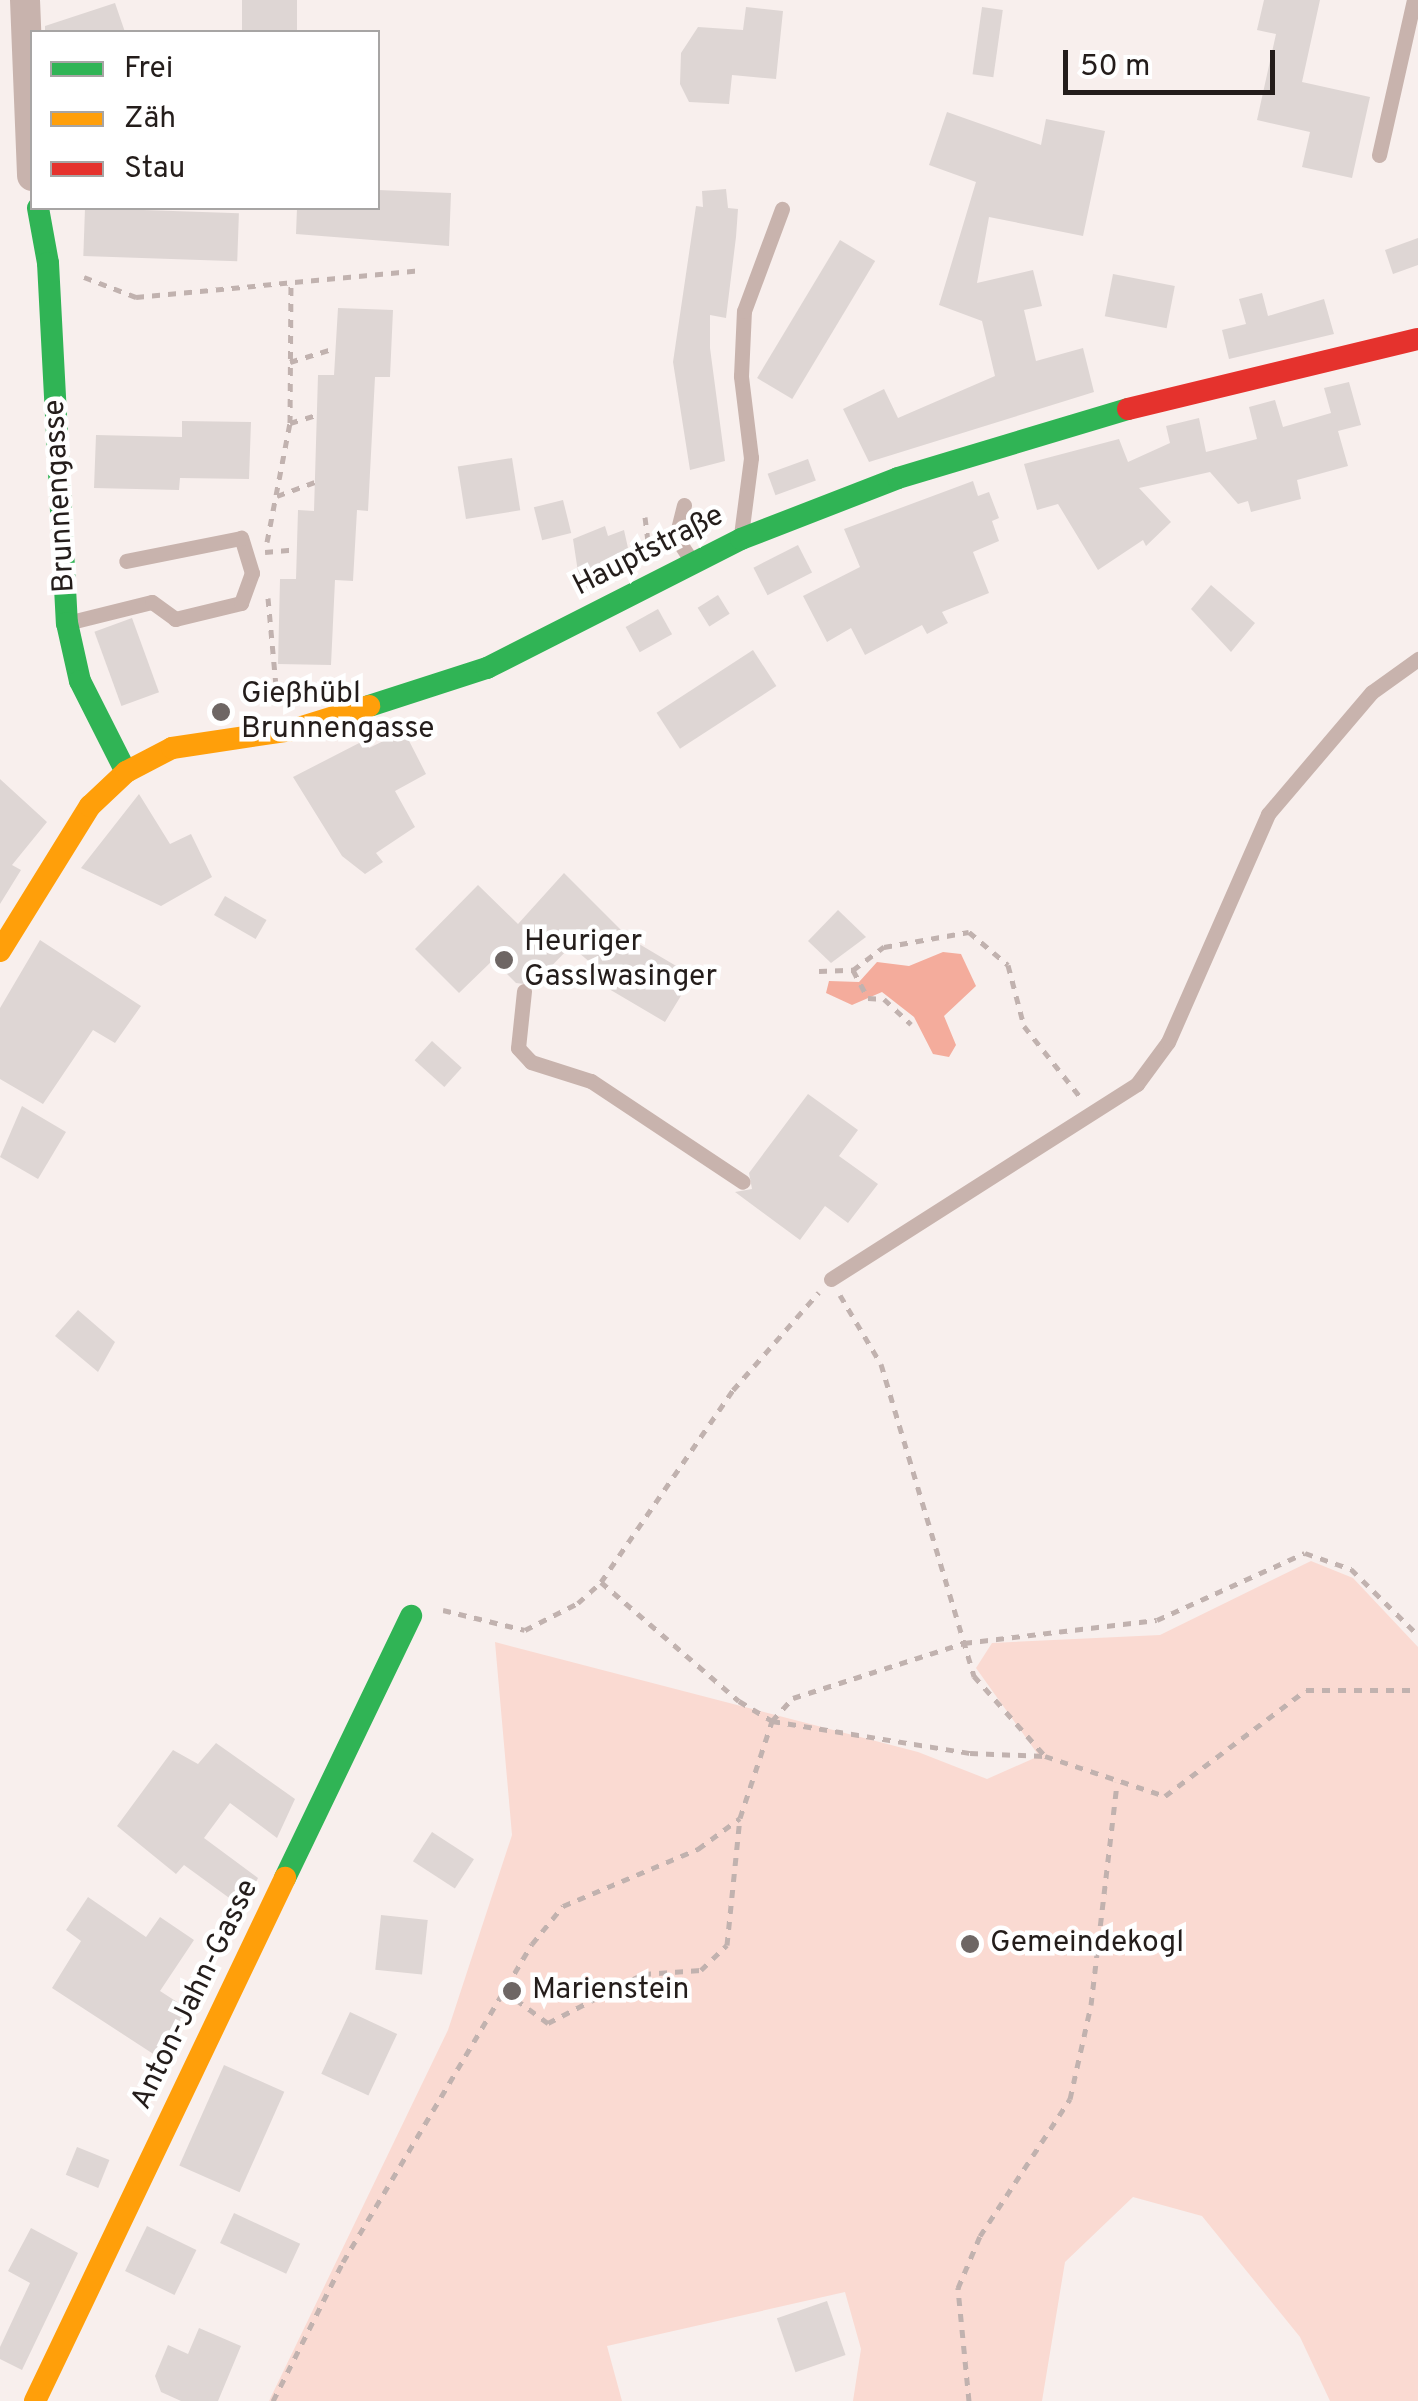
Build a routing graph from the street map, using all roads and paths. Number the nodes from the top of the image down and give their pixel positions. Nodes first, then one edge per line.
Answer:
1 (25, 0) edge
2 (1414, 0) edge
3 (30, 126) edge
4 (1378, 155) dead end
5 (782, 208) dead end
6 (38, 210) edge
7 (48, 263) junction
8 (420, 270) dead end
9 (291, 282) junction
10 (1418, 339) edge
11 (335, 348) dead end
12 (290, 362) junction
13 (317, 415) dead end
14 (290, 423) junction
15 (315, 482) dead end
16 (277, 496) junction
17 (684, 505) dead end
18 (645, 518) dead end
19 (741, 539) junction
20 (648, 542) dead end
21 (297, 548) dead end
22 (264, 552) junction
23 (247, 556) junction
24 (126, 561) dead end
25 (693, 564) junction
26 (266, 568) dead end
27 (267, 584) dead end
28 (269, 615) junction
29 (279, 619) dead end
30 (68, 623) junction
31 (1418, 659) edge
32 (278, 698) dead end
33 (126, 772) junction
34 (0, 951) edge
35 (853, 970) junction
36 (819, 971) dead end
37 (524, 990) dead end
38 (911, 1024) dead end
39 (1070, 1084) dead end
40 (742, 1182) dead end
41 (831, 1279) junction
42 (602, 1582) junction
43 (410, 1616) joint
44 (1418, 1634) edge
45 (964, 1643) junction
46 (1418, 1690) edge
47 (772, 1721) junction
48 (1046, 1756) junction
49 (1118, 1783) junction
50 (740, 1818) junction
51 (502, 1989) junction
52 (35, 2401) edge
53 (273, 2401) edge
54 (970, 2401) edge

1 - 3 street
2 - 4 lane
5 - 19 lane
6 - 7 street, Brunnengasse
7 - 9 path
7 - 30 street, Brunnengasse
8 - 9 path
9 - 12 path
10 - 19 street, Hauptstraße
11 - 12 path
12 - 14 path
13 - 14 path
14 - 16 path
15 - 16 path
16 - 22 path
17 - 25 lane
18 - 20 path
19 - 25 street, Hauptstraße
21 - 22 path
22 - 23 path
22 - 26 path
23 - 24 lane
23 - 30 lane
25 - 33 street, Hauptstraße
27 - 28 path
28 - 29 path
28 - 32 path
30 - 33 street, Brunnengasse
31 - 41 lane
33 - 34 street, Hauptstraße
35 - 36 path
35 - 38 path
35 - 39 path
37 - 40 lane
41 - 42 path
41 - 45 path
42 - 43 path
42 - 47 path
43 - 52 street, Anton-Jahn-Gasse
44 - 45 path
45 - 47 path
45 - 48 path
46 - 49 path
47 - 48 path
47 - 50 path
48 - 49 path
49 - 54 path
50 - 51 path
50 - 51 path
51 - 53 path

